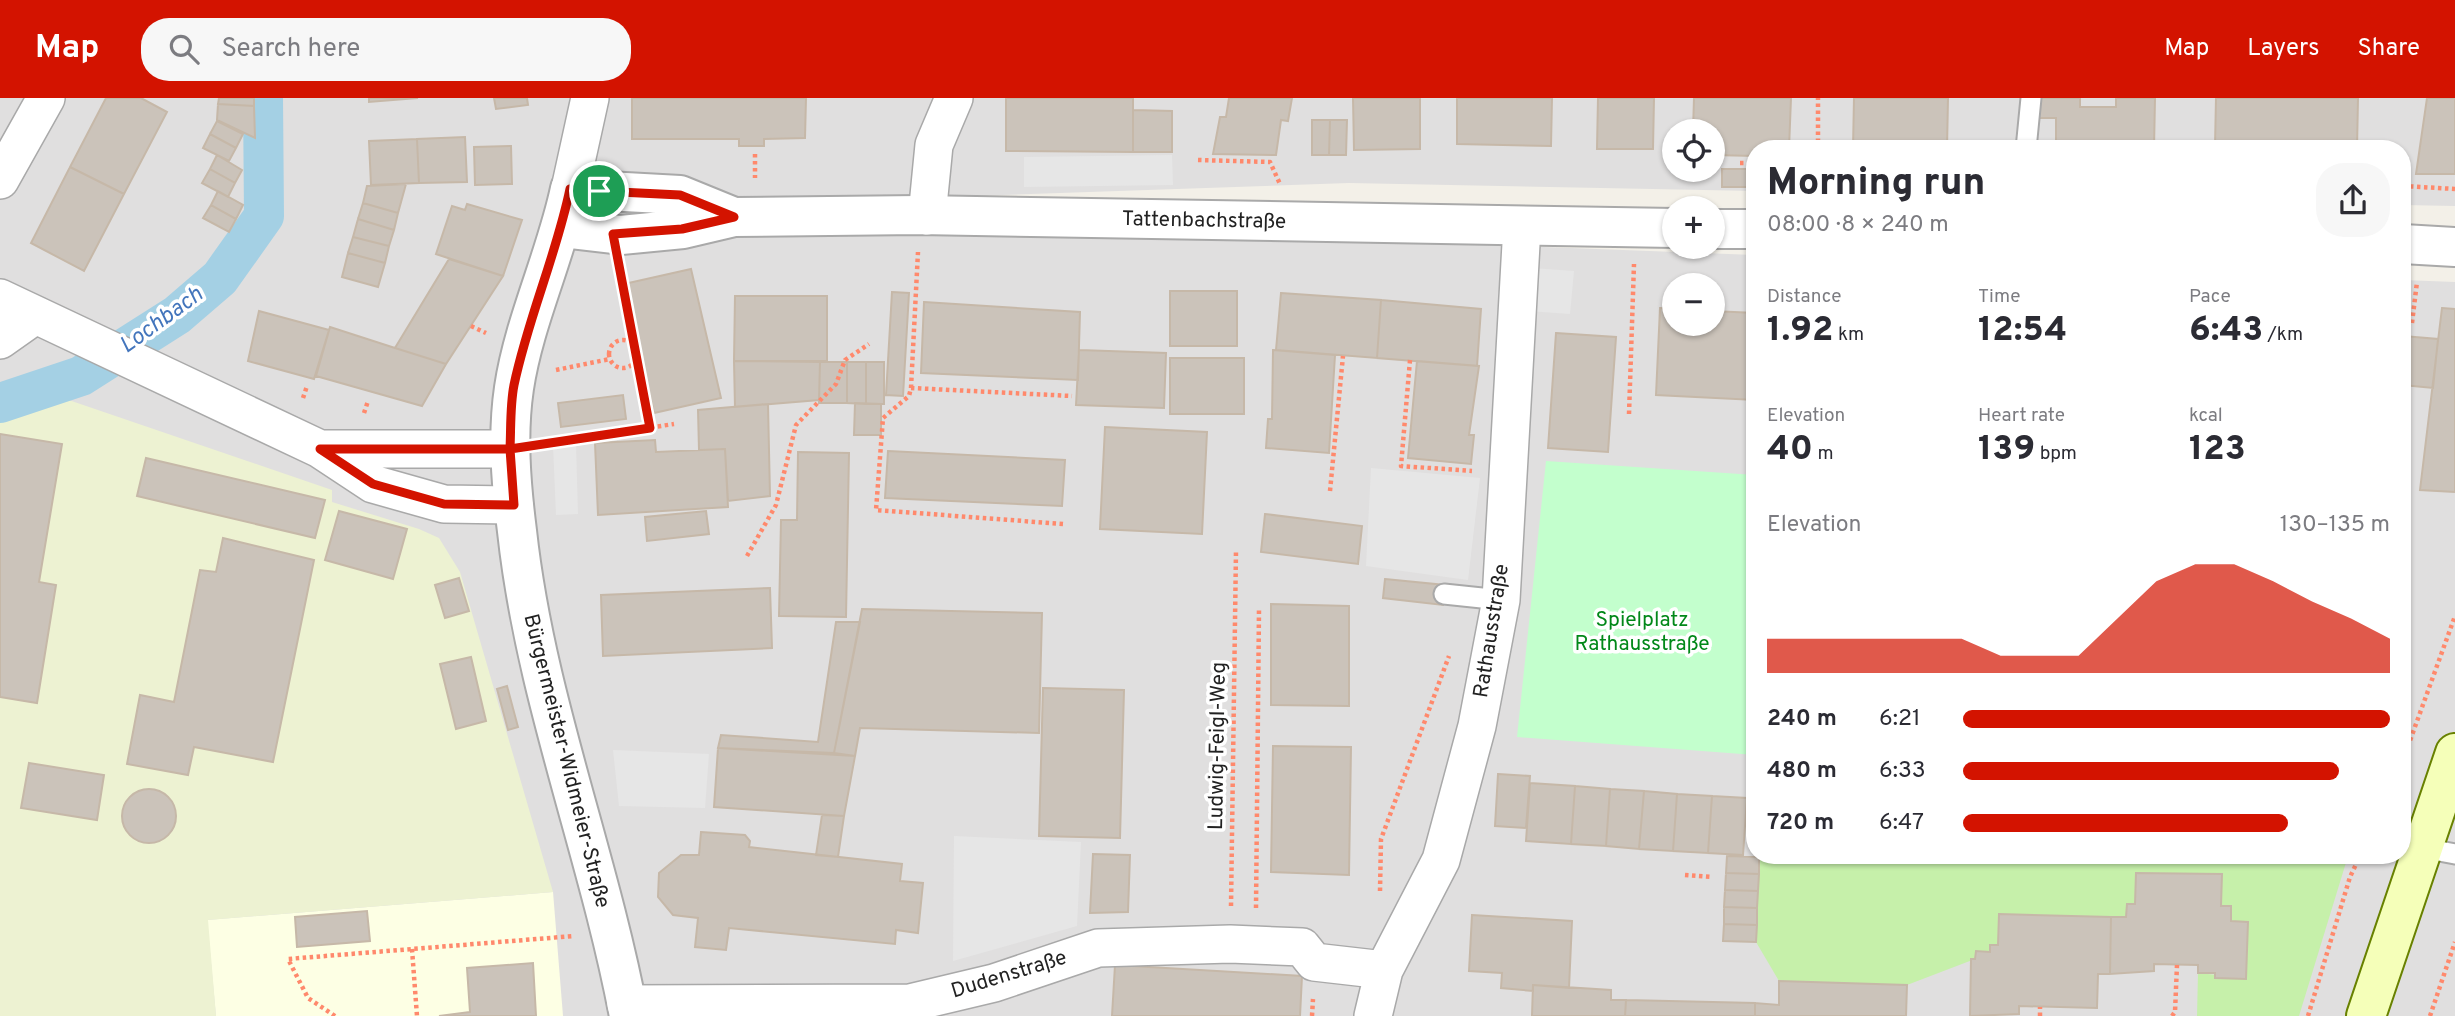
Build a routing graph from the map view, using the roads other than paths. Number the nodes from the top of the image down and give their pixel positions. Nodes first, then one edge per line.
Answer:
1 (46, 98) edge
2 (590, 98) edge
3 (954, 98) edge
4 (2031, 98) edge
5 (2027, 140) edge
6 (0, 180) edge
7 (570, 189) junction
8 (923, 216) junction
9 (734, 217) junction
10 (1522, 226) junction
11 (561, 228) junction
12 (1662, 228) edge
13 (1725, 229) edge
14 (1746, 229) edge
15 (2411, 244) edge
16 (2455, 247) edge
17 (0, 298) edge
18 (34, 316) junction
19 (0, 340) edge
20 (320, 449) junction
21 (510, 449) junction
22 (514, 505) junction
23 (1444, 594) dead end
24 (1501, 600) junction
25 (2455, 753) edge
26 (2439, 851) edge
27 (1388, 963) junction
28 (627, 1010) edge
29 (1373, 1016) edge
30 (2366, 1016) edge

1 - 6 street
2 - 7 street
3 - 8 street
4 - 5 lane
7 - 9 street, Tattenbachstraße
7 - 11 street, Bürgermeister-Widmeier-Straße
8 - 9 street, Tattenbachstraße
8 - 10 street, Tattenbachstraße
9 - 11 street, Tattenbachstraße
10 - 12 street, Tattenbachstraße
10 - 24 street, Rathausstraße
11 - 21 street, Bürgermeister-Widmeier-Straße
13 - 14 street
15 - 16 street
17 - 18 street
18 - 19 street
18 - 20 street
20 - 21 street
20 - 22 street
21 - 22 street, Bürgermeister-Widmeier-Straße
22 - 28 street, Bürgermeister-Widmeier-Straße
23 - 24 lane
24 - 27 street, Rathausstraße
25 - 26 main road
26 - 30 main road
27 - 28 street, Dudenstraße
27 - 29 street, Rathausstraße

